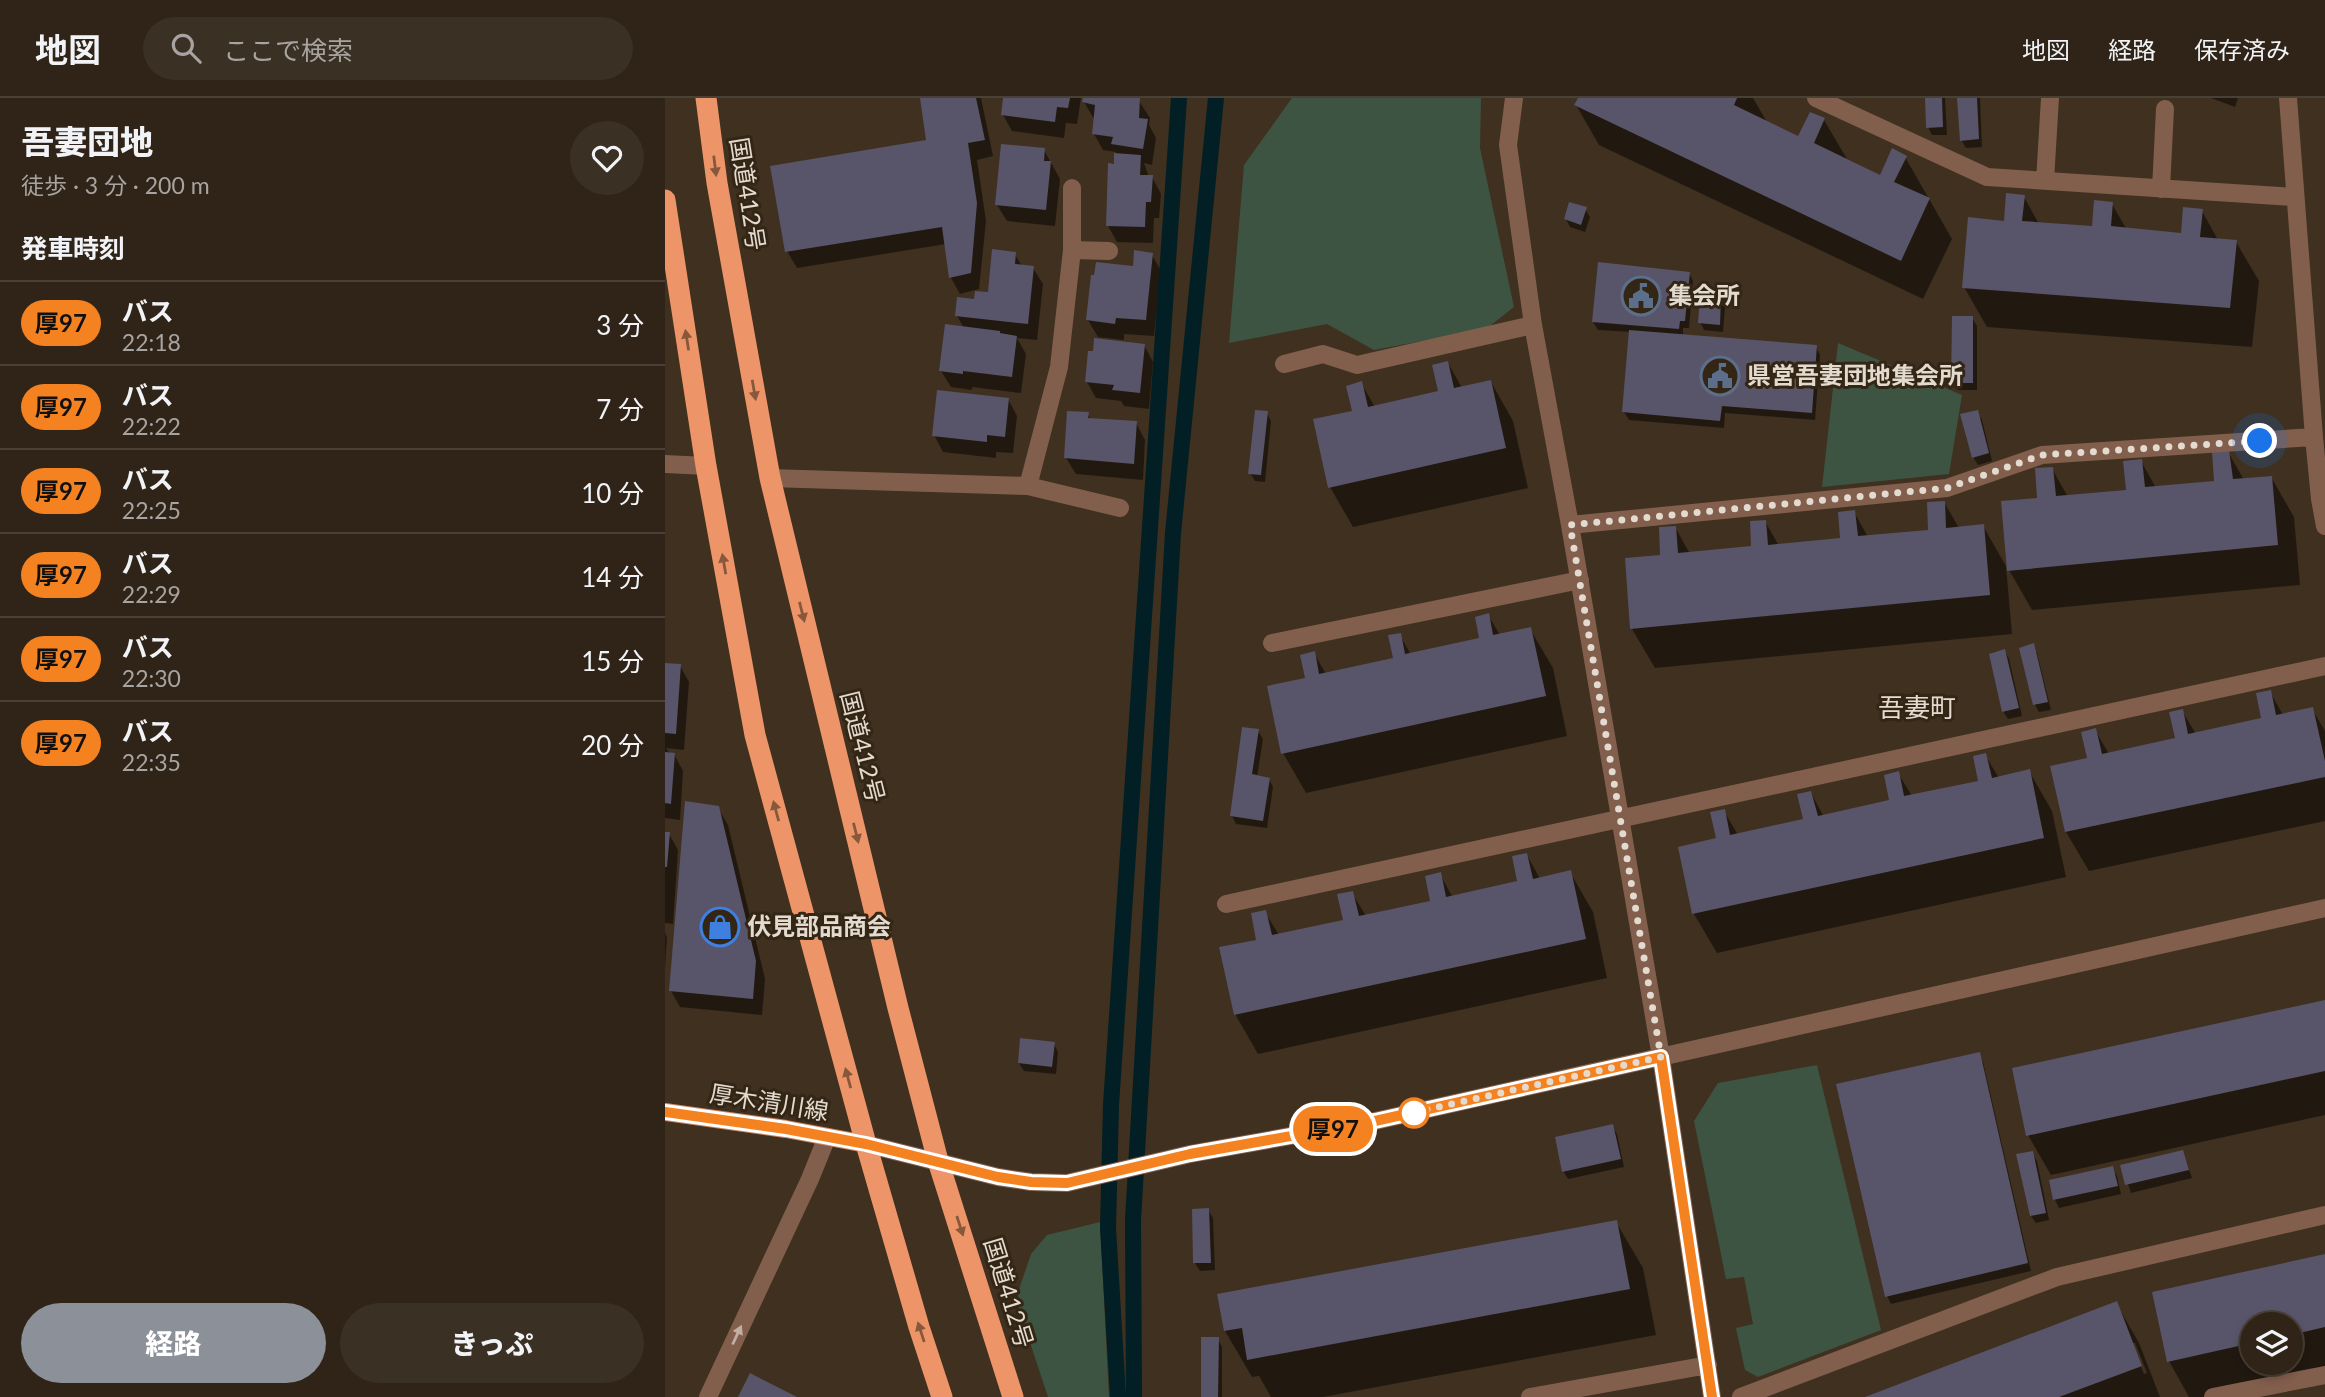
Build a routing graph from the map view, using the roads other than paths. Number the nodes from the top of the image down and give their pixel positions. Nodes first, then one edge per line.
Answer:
1 (706, 98) edge
2 (1514, 98) edge
3 (2050, 98) edge
4 (2288, 98) edge
5 (1826, 100) edge
6 (2165, 109) dead end
7 (2045, 181) junction
8 (1072, 188) dead end
9 (2161, 189) junction
10 (2294, 197) junction
11 (665, 200) edge
12 (1072, 250) junction
13 (1109, 251) dead end
14 (1533, 325) junction
15 (1284, 364) dead end
16 (2314, 437) junction
17 (665, 464) edge
18 (706, 466) junction
19 (770, 478) junction
20 (1028, 486) junction
21 (1120, 509) dead end
22 (1570, 525) junction
23 (2325, 526) edge
24 (1580, 580) junction
25 (1272, 643) dead end
26 (2325, 666) edge
27 (1620, 817) junction
28 (1226, 904) dead end
29 (2325, 908) edge
30 (1661, 1057) junction
31 (665, 1112) edge
32 (827, 1137) junction
33 (866, 1144) junction
34 (938, 1161) junction
35 (2325, 1215) edge
36 (1707, 1365) junction
37 (2325, 1374) edge
38 (708, 1397) edge
39 (942, 1397) edge
40 (1013, 1397) edge
41 (1530, 1397) edge
42 (1712, 1397) edge
43 (1741, 1397) edge
44 (2213, 1397) edge

1 -> 19 highway, 国道412号
2 - 14 street
3 - 7 street
4 - 10 street
5 - 7 street
6 - 9 street
7 - 9 street
8 - 12 street
9 - 10 street
10 - 16 street
18 -> 11 highway
12 - 13 street
12 - 20 street
14 - 15 street
14 - 22 street
16 - 22 street
16 - 23 street
17 - 18 street
33 -> 18 highway
19 - 20 street
19 -> 34 highway, 国道412号
20 - 21 street
22 - 24 street
24 - 25 street
24 - 27 street
26 - 27 street
27 - 28 street
27 - 30 street
29 - 30 street
30 - 34 street
30 - 36 street
31 - 32 main road, 厚木清川線
32 - 33 main road, 厚木清川線
38 -> 32 street
33 - 34 street
39 -> 33 highway
34 -> 40 highway, 国道412号
35 - 43 street
36 - 41 street
36 - 42 street
37 - 44 street

